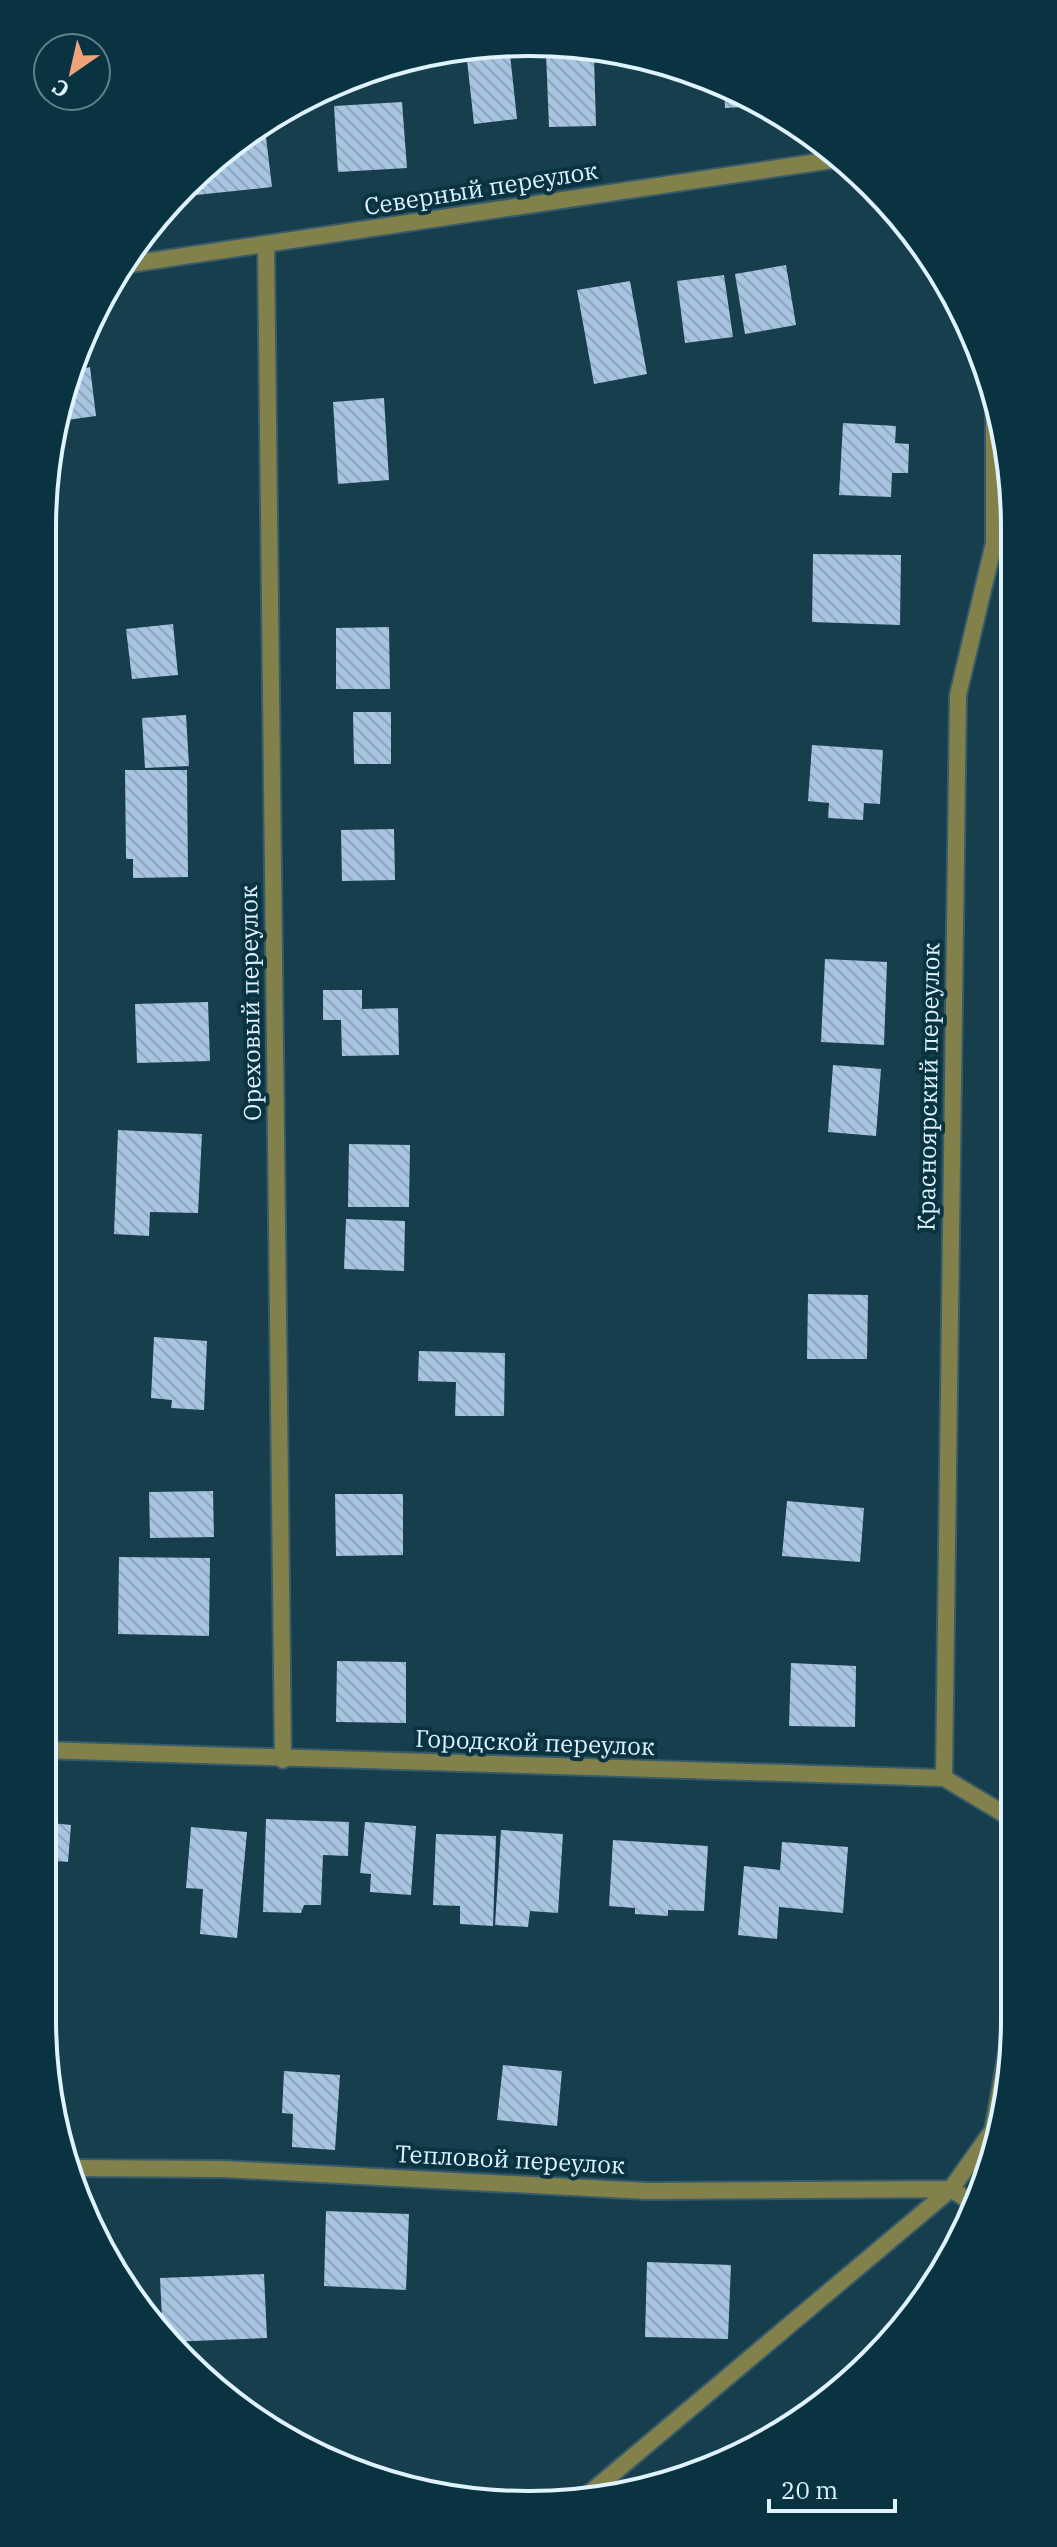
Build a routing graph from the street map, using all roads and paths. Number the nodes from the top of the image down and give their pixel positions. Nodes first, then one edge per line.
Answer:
1 (825, 161) edge
2 (266, 246) junction
3 (138, 263) edge
4 (994, 448) edge
5 (56, 1751) edge
6 (283, 1760) junction
7 (944, 1778) junction
8 (1001, 1812) edge
9 (985, 2141) edge
10 (80, 2168) edge
11 (951, 2189) junction
12 (965, 2198) edge
13 (599, 2486) edge

1 - 2 street, Северный переулок
2 - 3 street, Северный переулок
2 - 6 street, Ореховый переулок
4 - 7 street, Красноярский переулок
5 - 6 street, Городской переулок
6 - 7 street, Городской переулок
7 - 8 street, Городской переулок
9 - 11 street
10 - 11 street, Тепловой переулок
11 - 12 street
11 - 13 street

